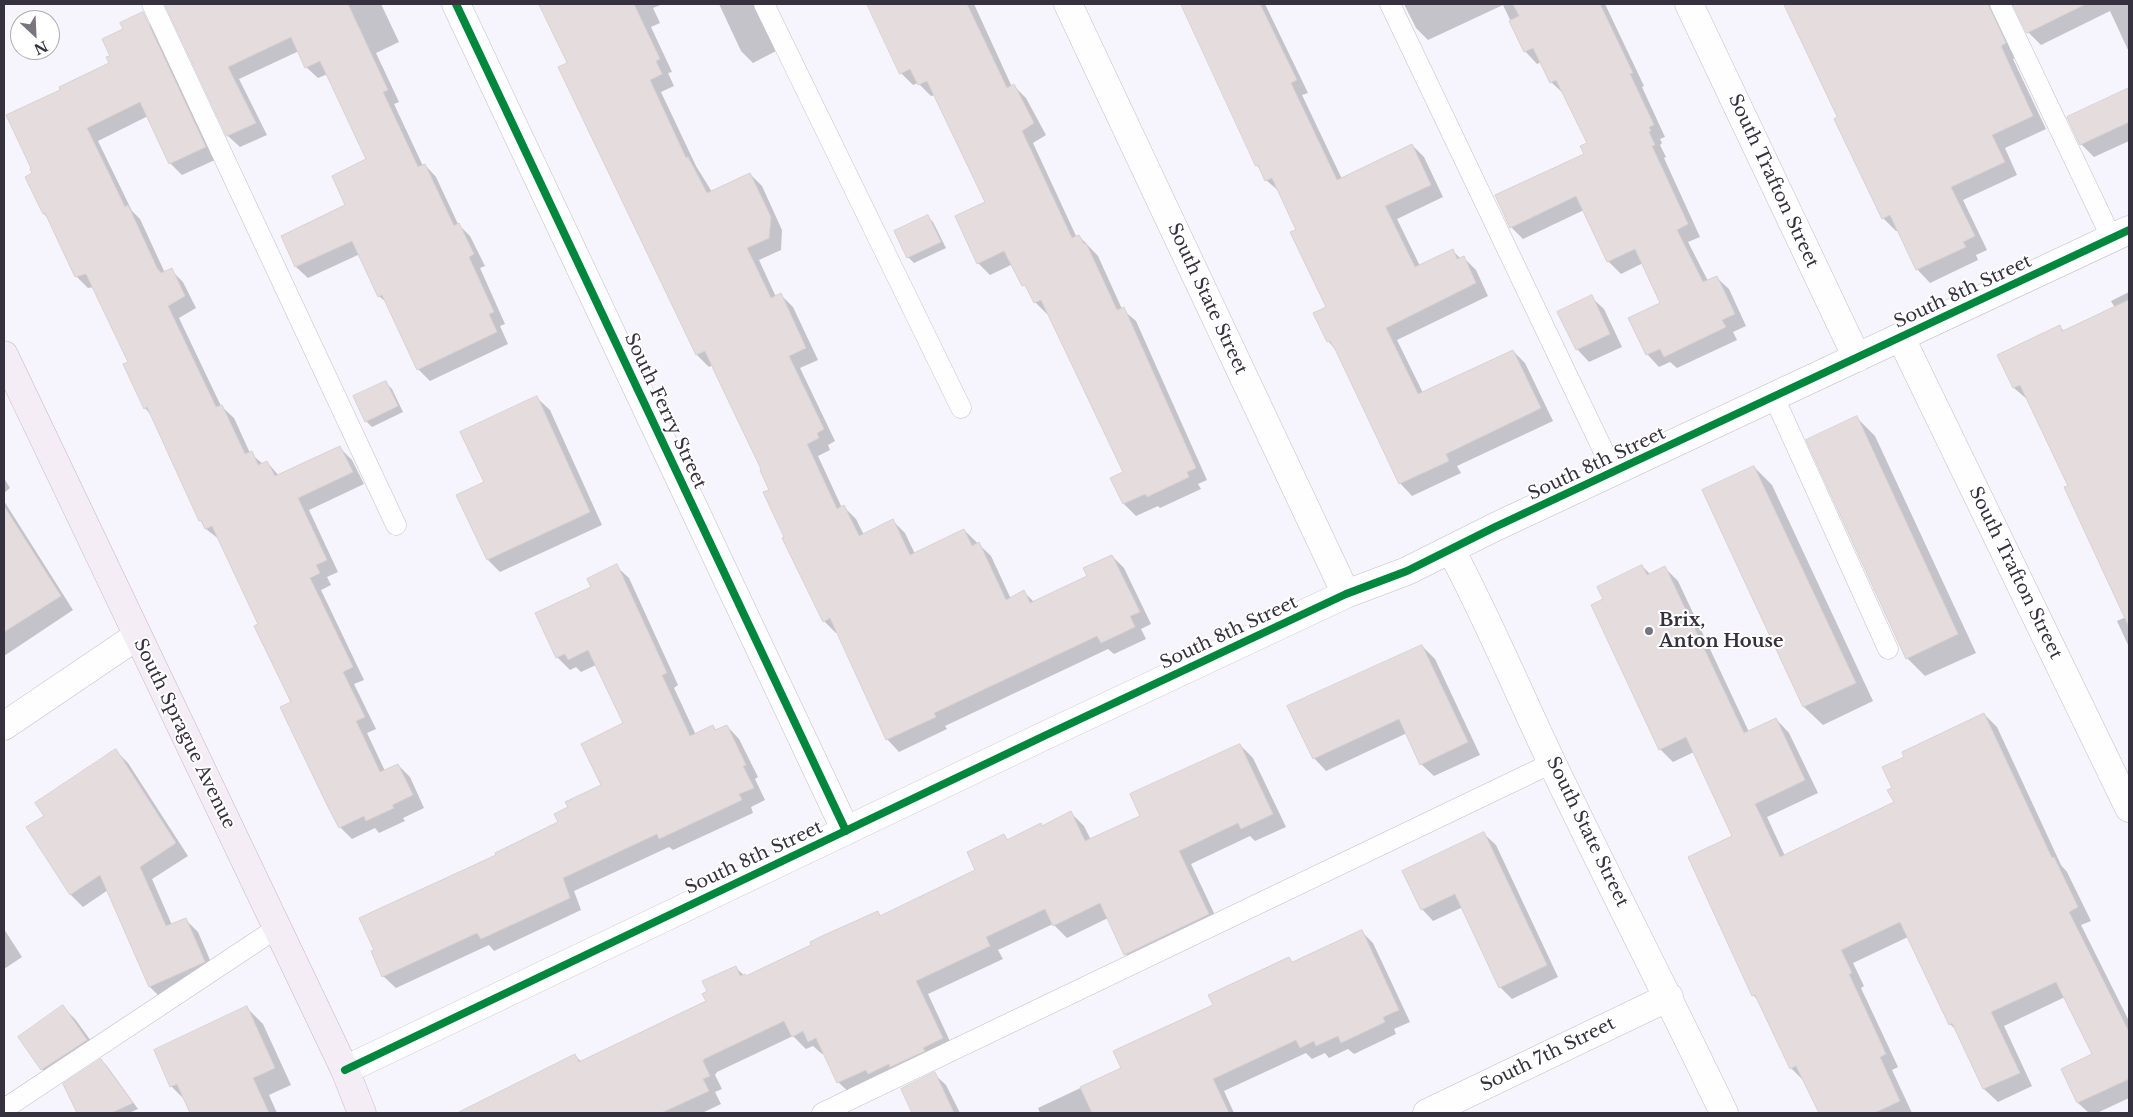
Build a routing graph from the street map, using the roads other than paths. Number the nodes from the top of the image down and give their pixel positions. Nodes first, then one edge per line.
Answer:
1 (152, 4) edge
2 (456, 4) edge
3 (764, 4) edge
4 (1068, 4) edge
5 (1390, 4) edge
6 (1689, 4) edge
7 (2000, 4) edge
8 (2121, 234) edge
9 (1901, 338) junction
10 (4, 355) edge
11 (1857, 358) junction
12 (1774, 397) junction
13 (961, 408) dead end
14 (1614, 473) junction
15 (396, 525) dead end
16 (1451, 550) junction
17 (1346, 594) junction
18 (137, 636) junction
19 (1888, 649) dead end
20 (4, 726) edge
21 (1552, 763) junction
22 (2129, 808) edge
23 (846, 831) junction
24 (277, 928) junction
25 (1669, 997) junction
26 (345, 1070) junction
27 (4, 1110) edge
28 (362, 1113) edge
29 (822, 1113) edge
30 (1427, 1113) edge
31 (1724, 1113) edge

1 - 15 lane
2 - 23 street, South Ferry Street
3 - 13 lane
4 - 17 street, South State Street
5 - 14 lane
6 - 11 street, South Trafton Street
7 - 8 lane
8 - 9 street, South 8th Street
9 - 11 street, South 8th Street
9 - 22 street, South Trafton Street
10 - 18 main road, South Sprague Avenue
11 - 12 street, South 8th Street
12 - 14 street, South 8th Street
12 - 19 lane
14 - 16 street, South 8th Street
16 - 17 street, South 8th Street
16 - 21 street, South State Street
17 - 23 street, South 8th Street
18 - 20 street
18 - 24 main road, South Sprague Avenue
21 - 25 street, South State Street
21 - 29 lane
23 - 26 street, South 8th Street
24 - 26 main road, South Sprague Avenue
24 - 27 lane
25 - 30 street, South 7th Street
25 - 31 street, South State Street
26 - 28 main road, South Sprague Avenue

